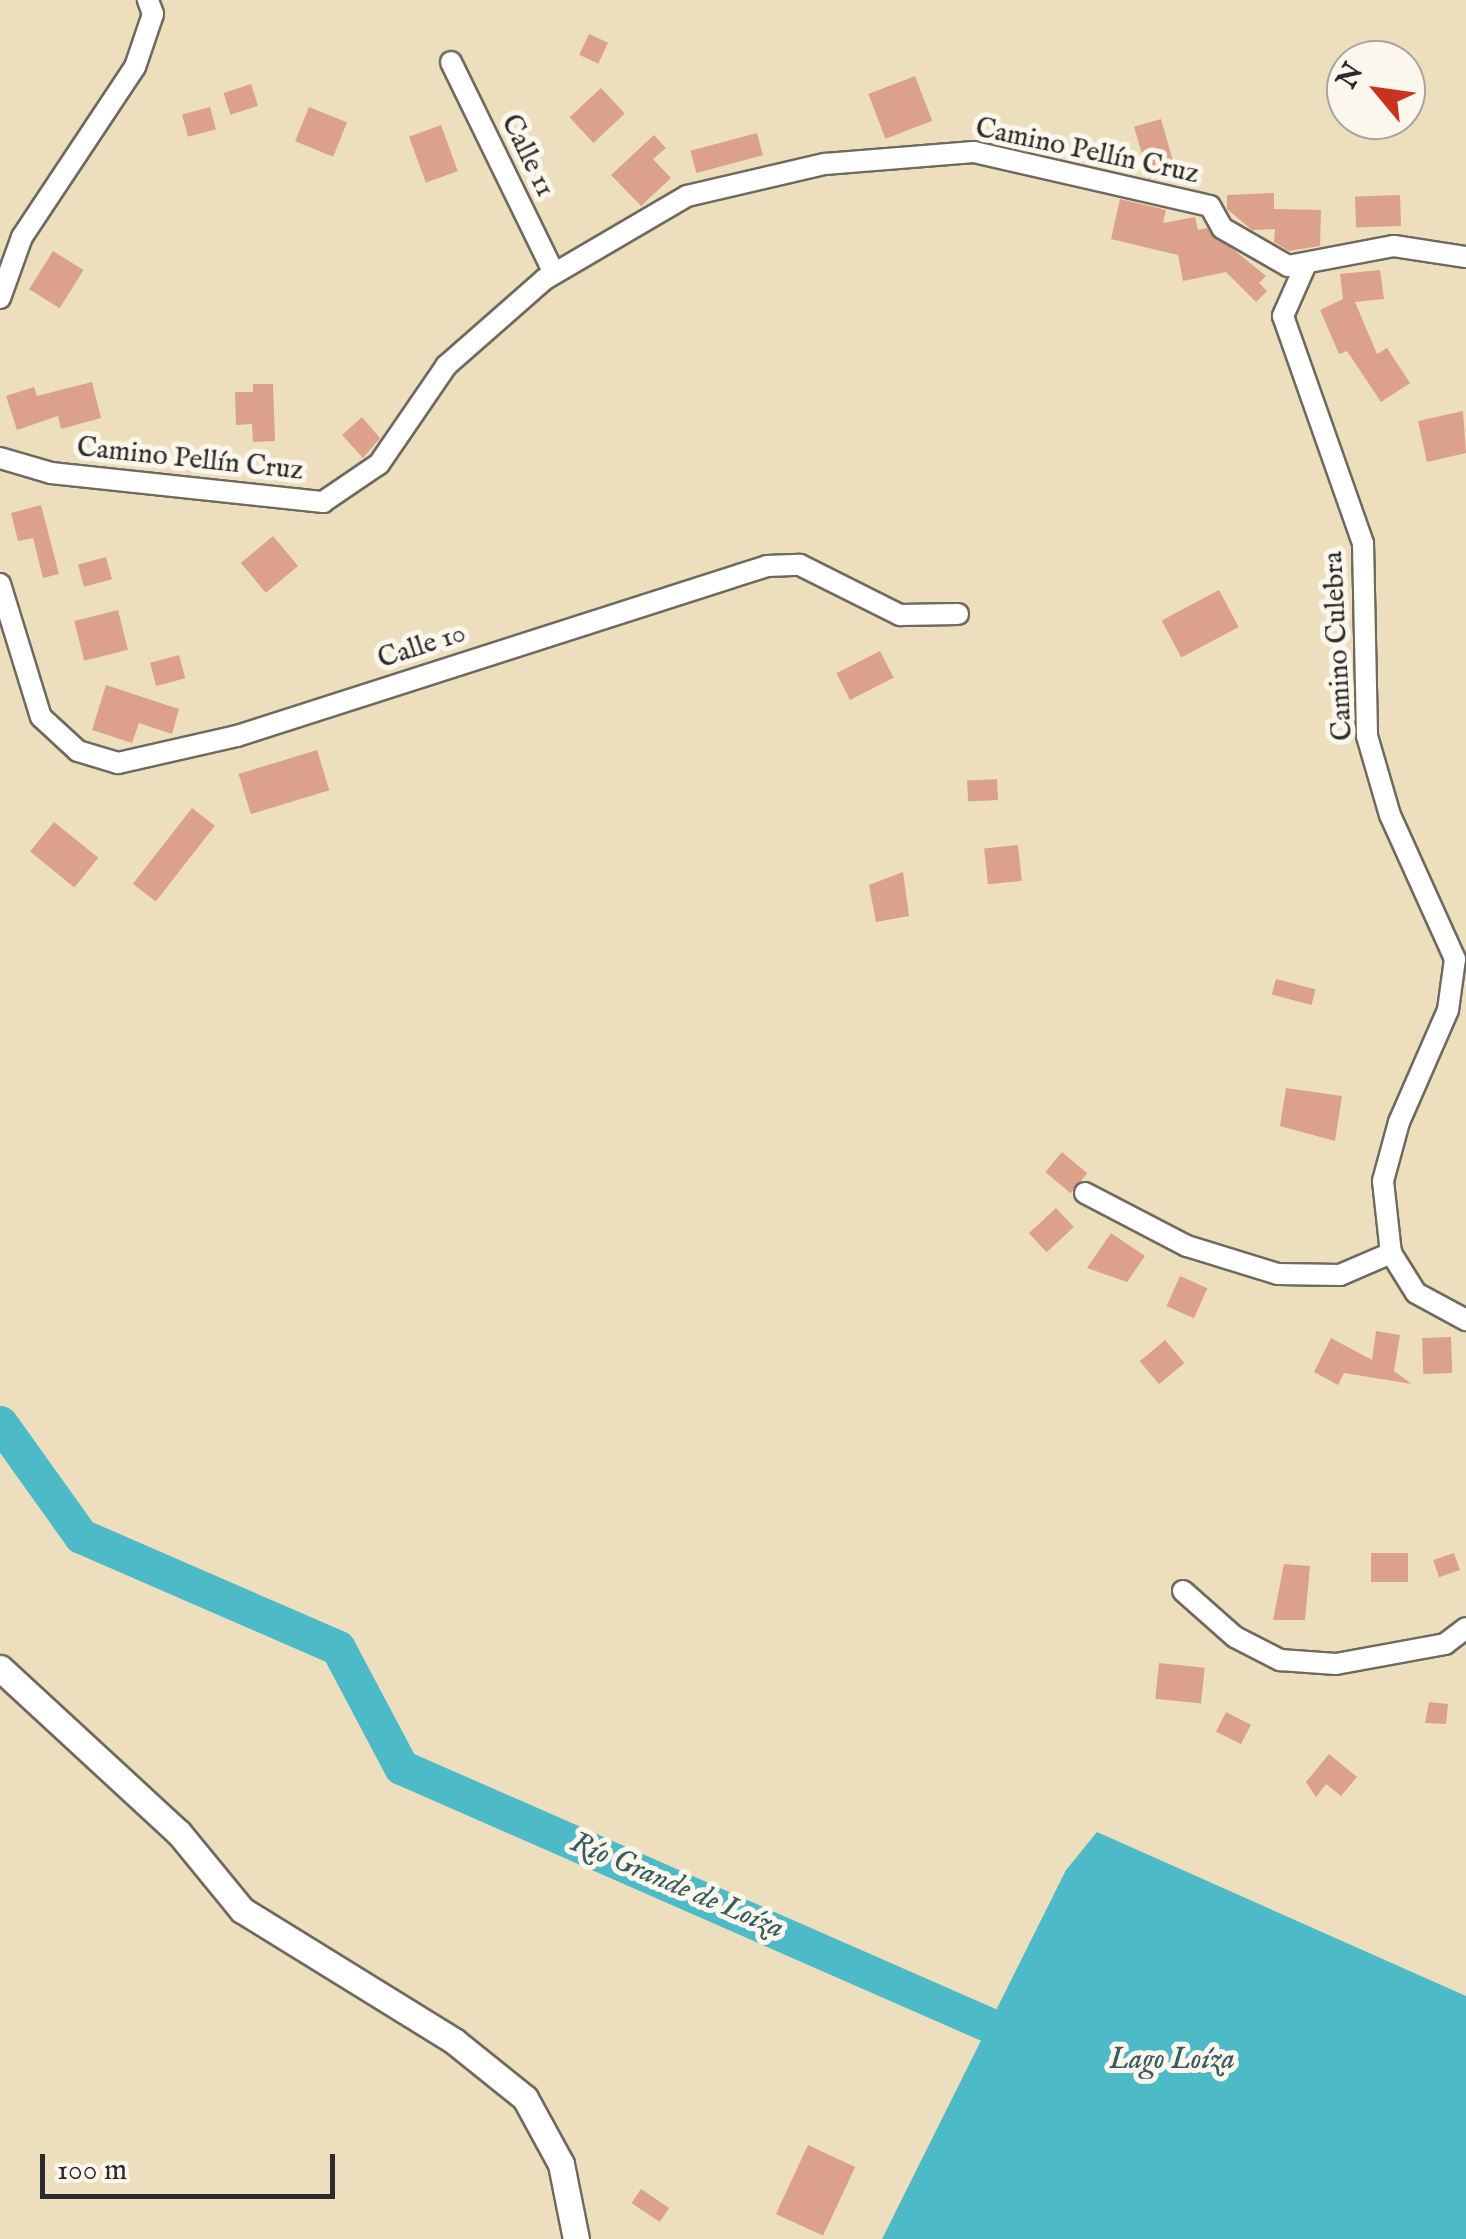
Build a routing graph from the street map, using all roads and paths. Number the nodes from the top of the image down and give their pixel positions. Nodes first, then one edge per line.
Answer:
1 (148, 0) edge
2 (451, 62) dead end
3 (1466, 257) edge
4 (1306, 264) junction
5 (554, 274) junction
6 (0, 298) edge
7 (0, 458) edge
8 (0, 584) edge
9 (958, 614) dead end
10 (1085, 1193) dead end
11 (1391, 1253) junction
12 (1466, 1320) edge
13 (1183, 1591) dead end
14 (1466, 1628) edge
15 (0, 1668) edge
16 (576, 2239) edge

1 - 6 street
2 - 5 street, Calle 11
3 - 4 street
4 - 5 street, Camino Pellín Cruz
4 - 11 street, Camino Culebra
5 - 7 street, Camino Pellín Cruz
8 - 9 street, Calle 10
10 - 11 street
11 - 12 street, Camino Culebra
13 - 14 street
15 - 16 street

